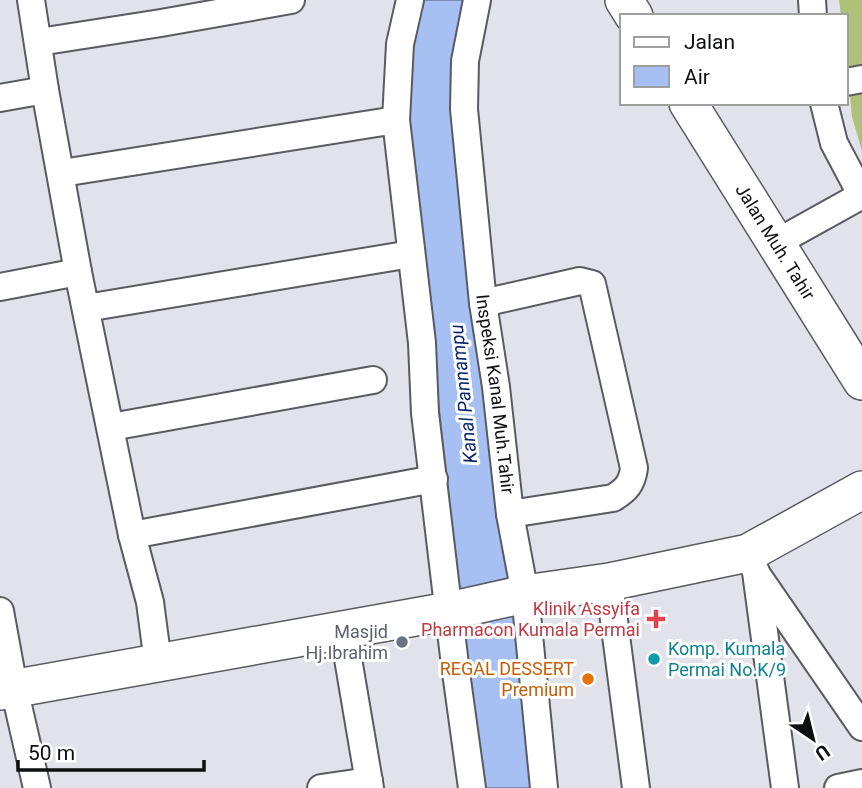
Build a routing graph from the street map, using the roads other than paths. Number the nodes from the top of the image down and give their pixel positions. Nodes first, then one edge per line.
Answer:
1 (31, 0) edge
2 (291, 0) edge
3 (410, 0) edge
4 (477, 0) edge
5 (160, 12) edge
6 (38, 42) junction
7 (45, 90) junction
8 (0, 98) edge
9 (689, 105) edge
10 (824, 105) edge
11 (396, 120) junction
12 (62, 173) junction
13 (862, 196) edge
14 (774, 244) junction
15 (411, 254) junction
16 (78, 272) junction
17 (0, 287) edge
18 (483, 303) junction
19 (86, 307) junction
20 (373, 380) dead end
21 (862, 381) edge
22 (111, 427) junction
23 (434, 479) junction
24 (862, 489) edge
25 (510, 514) junction
26 (132, 535) junction
27 (752, 562) junction
28 (609, 582) junction
29 (519, 596) junction
30 (452, 609) junction
31 (0, 611) edge
32 (343, 629) junction
33 (158, 663) junction
34 (7, 689) edge
35 (862, 727) edge
36 (862, 783) edge
37 (370, 785) edge
38 (37, 788) edge
39 (321, 788) edge
40 (472, 788) edge
41 (544, 788) edge
42 (636, 788) edge
43 (785, 788) edge
44 (838, 788) edge

1 - 6 street
2 - 5 street
3 - 11 street
4 - 18 street, Inspeksi Kanal Muh.Tahir
5 - 6 street
6 - 7 street
7 - 8 street
7 - 12 street
9 - 14 street, Jalan Muh. Tahir
10 - 13 street
11 - 12 street
11 - 15 street
12 - 16 street
13 - 14 street
14 - 21 street, Jalan Muh. Tahir
15 - 19 street
15 - 23 street
16 - 17 street
16 - 19 street
18 - 25 street, Inspeksi Kanal Muh.Tahir
18 - 25 street
19 - 22 street
20 - 22 street
22 - 26 street
23 - 26 street
23 - 30 street
24 - 27 street
25 - 29 street, Inspeksi Kanal Muh.Tahir
26 - 33 street
27 - 28 street
27 - 35 street
27 - 43 street
28 - 29 street
28 - 42 street
29 - 30 street
29 - 41 street, Inspeksi Kanal Muh.Tahir
30 - 32 street
30 - 40 street
31 - 34 street
32 - 33 street
32 - 37 street
33 - 34 street
34 - 38 street
36 - 44 street
37 - 39 street

